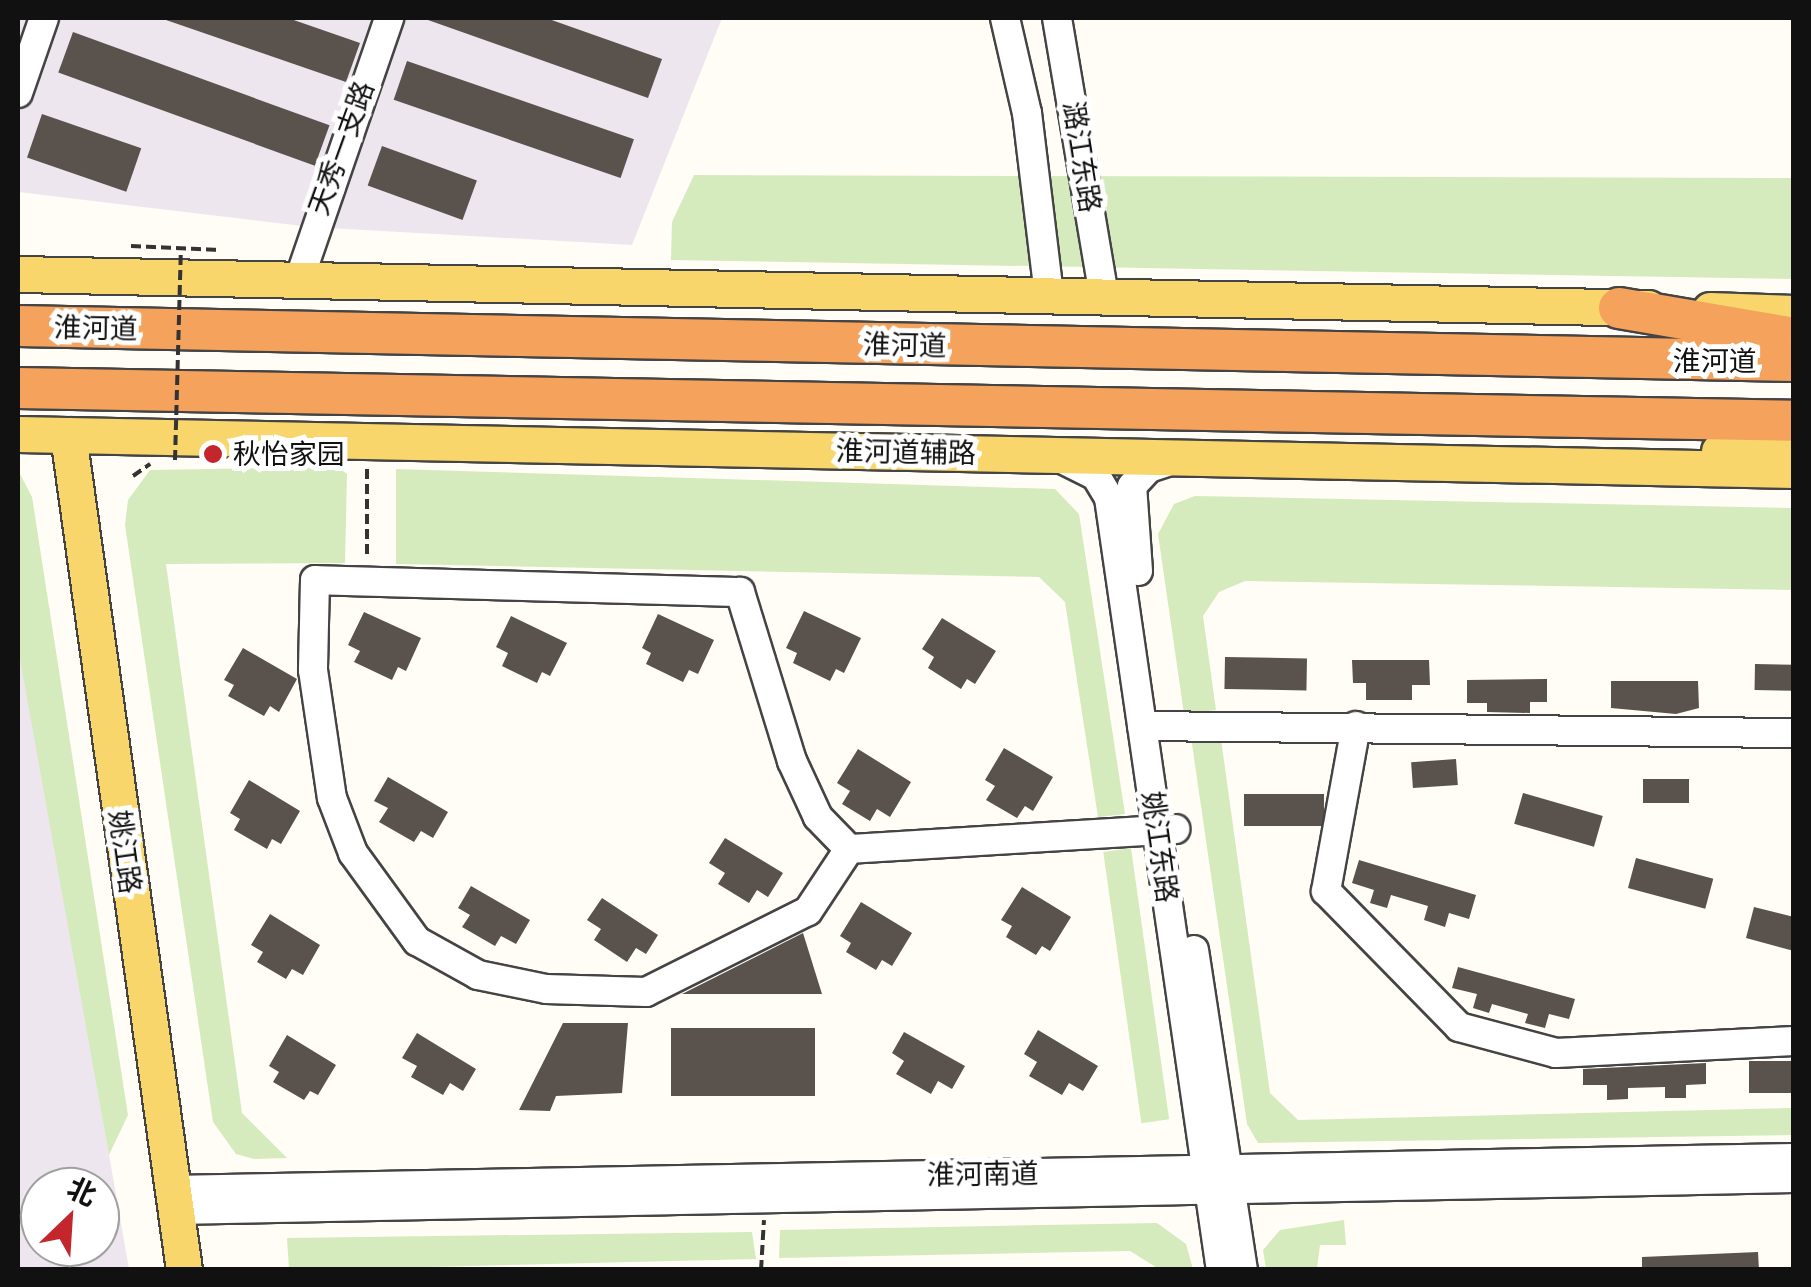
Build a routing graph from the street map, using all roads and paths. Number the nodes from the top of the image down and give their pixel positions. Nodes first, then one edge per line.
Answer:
1 (44, 18) edge
2 (389, 18) edge
3 (1005, 18) edge
4 (1057, 18) edge
5 (18, 93) edge
6 (130, 246) dead end
7 (181, 248) junction
8 (231, 250) dead end
9 (18, 274) edge
10 (300, 280) junction
11 (1049, 296) junction
12 (1104, 296) junction
13 (1619, 308) junction
14 (1794, 312) edge
15 (18, 326) edge
16 (1794, 338) edge
17 (1794, 361) edge
18 (18, 388) edge
19 (1794, 421) edge
20 (18, 434) edge
21 (68, 435) junction
22 (1794, 442) edge
23 (366, 444) junction
24 (1053, 455) junction
25 (174, 460) dead end
26 (1175, 460) junction
27 (1604, 466) junction
28 (1794, 470) edge
29 (367, 580) junction
30 (1150, 726) junction
31 (1356, 726) junction
32 (1794, 732) edge
33 (1167, 830) junction
34 (849, 850) junction
35 (1794, 1040) edge
36 (1794, 1158) edge
37 (1794, 1178) edge
38 (1219, 1180) junction
39 (764, 1199) junction
40 (173, 1200) junction
41 (184, 1270) edge
42 (761, 1270) edge
43 (1220, 1270) edge
44 (1244, 1270) edge

1 - 5 street
2 - 10 street, 天秀一支路
3 - 11 street, 潞江东路
4 - 12 street, 潞江东路
6 - 7 path
7 - 8 path
7 - 25 path, bridge
9 - 10 main road
10 - 11 main road
11 - 12 main road
12 - 13 main road
13 - 14 main road
13 - 16 highway
15 - 17 highway, 淮河道
18 - 19 highway, 淮河道
20 - 21 main road, 淮河道辅路
21 - 23 main road, 淮河道辅路
21 - 40 main road, 姚江路
22 - 27 main road
23 - 24 main road, 淮河道辅路
23 - 29 path
24 - 26 main road, 淮河道辅路
24 - 30 street, 姚江东路
26 - 27 main road, 淮河道辅路
26 - 30 street, 姚江东路
27 - 28 main road, 淮河道辅路
29 - 34 street
29 - 34 street
30 - 31 street
30 - 33 street, 姚江东路
31 - 32 street
31 - 35 street
33 - 34 street
33 - 38 street, 姚江东路
36 - 38 street, 淮河南道
37 - 38 street, 淮河南道
38 - 39 street, 淮河南道
38 - 40 street, 淮河南道
38 - 43 street, 姚江东路
38 - 44 street, 姚江东路
39 - 40 street, 淮河南道
39 - 42 path
40 - 41 main road, 姚江路

